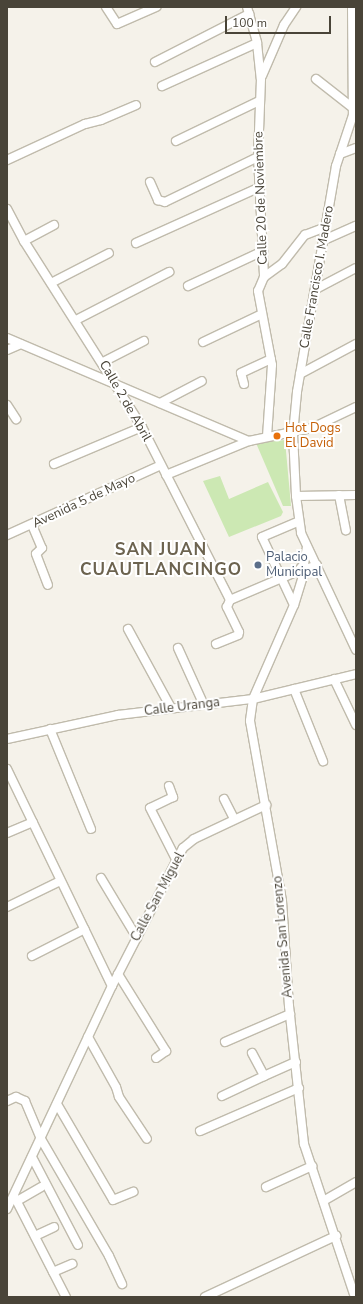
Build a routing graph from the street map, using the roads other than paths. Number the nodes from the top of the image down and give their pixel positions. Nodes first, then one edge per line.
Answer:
1 (106, 7) edge
2 (156, 7) edge
3 (296, 7) edge
4 (352, 7) edge
5 (248, 11) edge
6 (257, 43) junction
7 (155, 62) dead end
8 (261, 79) junction
9 (316, 79) dead end
10 (162, 86) dead end
11 (259, 101) junction
12 (136, 105) dead end
13 (353, 108) junction
14 (176, 142) dead end
15 (356, 148) edge
16 (340, 154) junction
17 (258, 156) junction
18 (7, 160) edge
19 (150, 182) dead end
20 (260, 187) junction
21 (7, 209) edge
22 (54, 225) dead end
23 (356, 226) edge
24 (326, 228) junction
25 (324, 240) junction
26 (24, 241) junction
27 (136, 243) dead end
28 (263, 251) junction
29 (109, 253) dead end
30 (356, 268) edge
31 (169, 272) dead end
32 (264, 277) junction
33 (51, 283) junction
34 (188, 286) dead end
35 (316, 289) junction
36 (262, 314) junction
37 (76, 320) junction
38 (7, 338) edge
39 (144, 341) dead end
40 (203, 342) dead end
41 (21, 344) junction
42 (356, 344) edge
43 (7, 350) edge
44 (271, 359) junction
45 (103, 362) junction
46 (300, 374) junction
47 (202, 381) dead end
48 (244, 384) dead end
49 (118, 386) junction
50 (160, 402) junction
51 (7, 405) edge
52 (356, 406) edge
53 (16, 419) dead end
54 (142, 427) junction
55 (294, 434) junction
56 (267, 437) junction
57 (249, 441) junction
58 (54, 464) dead end
59 (161, 466) junction
60 (166, 475) junction
61 (339, 494) junction
62 (356, 495) edge
63 (296, 496) junction
64 (298, 522) junction
65 (32, 526) junction
66 (346, 530) dead end
67 (7, 535) edge
68 (307, 547) junction
69 (317, 565) junction
70 (281, 579) junction
71 (48, 585) dead end
72 (230, 600) junction
73 (294, 605) junction
74 (128, 629) dead end
75 (216, 644) dead end
76 (178, 648) dead end
77 (356, 650) edge
78 (356, 674) edge
79 (334, 679) junction
80 (294, 689) junction
81 (253, 699) junction
82 (203, 703) junction
83 (171, 708) junction
84 (356, 724) edge
85 (50, 729) junction
86 (7, 739) edge
87 (323, 761) dead end
88 (7, 769) edge
89 (169, 786) dead end
90 (224, 799) dead end
91 (266, 805) junction
92 (234, 819) junction
93 (33, 822) junction
94 (91, 829) dead end
95 (7, 833) edge
96 (177, 861) junction
97 (101, 878) dead end
98 (60, 881) junction
99 (7, 907) edge
100 (85, 929) junction
101 (137, 938) junction
102 (32, 956) dead end
103 (118, 974) junction
104 (112, 986) junction
105 (290, 1014) junction
106 (88, 1037) junction
107 (225, 1042) dead end
108 (252, 1053) dead end
109 (156, 1058) dead end
110 (296, 1062) junction
111 (264, 1076) junction
112 (299, 1088) junction
113 (222, 1096) dead end
114 (7, 1101) edge
115 (57, 1104) junction
116 (200, 1131) dead end
117 (41, 1138) junction
118 (147, 1139) dead end
119 (32, 1157) junction
120 (312, 1166) junction
121 (356, 1182) edge
122 (41, 1187) dead end
123 (266, 1187) dead end
124 (133, 1192) dead end
125 (15, 1198) junction
126 (324, 1200) junction
127 (7, 1209) edge
128 (54, 1227) dead end
129 (35, 1236) junction
130 (336, 1236) junction
131 (78, 1245) dead end
132 (72, 1264) dead end
133 (53, 1272) junction
134 (122, 1284) dead end
135 (66, 1297) edge
136 (205, 1297) edge
137 (355, 1297) edge

1 - 2 street
3 - 8 street
4 - 13 street, Calle Francisco I. Madero
5 - 6 street, Calle 20 de Noviembre
5 - 7 street
6 - 8 street, Calle 20 de Noviembre
6 - 10 street
8 - 11 street, Calle 20 de Noviembre
9 - 13 street
11 - 14 street
11 - 17 street, Calle 20 de Noviembre
12 - 18 street
13 - 16 street, Calle Francisco I. Madero
15 - 16 street
16 - 24 street, Calle Francisco I. Madero
17 - 19 street
17 - 20 street, Calle 20 de Noviembre
20 - 27 street
20 - 28 street, Calle 20 de Noviembre
21 - 26 street, Calle 2 de Abril
22 - 26 street
23 - 25 street
24 - 25 street, Calle Francisco I. Madero
24 - 32 street
25 - 35 street, Calle Francisco I. Madero
26 - 33 street, Calle 2 de Abril
28 - 32 street, Calle 20 de Noviembre
28 - 34 street
29 - 33 street
30 - 35 street
31 - 37 street
32 - 36 street, Calle 20 de Noviembre
33 - 37 street, Calle 2 de Abril
35 - 46 street, Calle Francisco I. Madero
36 - 40 street
36 - 44 street, Calle 20 de Noviembre
37 - 45 street, Calle 2 de Abril
38 - 41 street
39 - 45 street
41 - 43 street
41 - 49 street
42 - 46 street
44 - 48 street
44 - 56 street, Calle 20 de Noviembre
45 - 49 street, Calle 2 de Abril
46 - 55 street, Calle Francisco I. Madero
47 - 50 street
49 - 50 street
49 - 54 street, Calle 2 de Abril
50 - 57 street
51 - 53 street
52 - 55 street
54 - 58 street
54 - 59 street, Calle 2 de Abril
55 - 56 street
55 - 63 street, Calle Francisco I. Madero
56 - 57 street
57 - 60 street
59 - 60 street, Calle 2 de Abril
59 - 65 street, Avenida 5 de Mayo
60 - 72 street, Calle 2 de Abril
61 - 62 street
61 - 63 street
61 - 66 street
63 - 64 street, Calle Francisco I. Madero
64 - 68 street, Calle Francisco I. Madero
64 - 70 street
65 - 67 street, Avenida 5 de Mayo
65 - 71 street
68 - 69 street, Calle Francisco I. Madero
68 - 70 street
69 - 73 street, Avenida San Lorenzo
69 - 77 street, Calle Francisco I. Madero
70 - 72 street
70 - 73 street
72 - 75 street, Calle 2 de Abril
73 - 81 street, Avenida San Lorenzo
74 - 83 street
76 - 82 street
78 - 79 street, Calle Uranga
79 - 80 street, Calle Uranga
79 - 84 street
80 - 81 street, Calle Uranga
80 - 87 street
81 - 82 street, Calle Uranga
81 - 91 street, Avenida San Lorenzo
82 - 83 street, Calle Uranga
83 - 85 street, Calle Uranga
85 - 86 street, Calle Uranga
85 - 94 street
88 - 93 street
89 - 96 street
90 - 92 street
91 - 92 street, Calle San Miguel
91 - 105 street, Avenida San Lorenzo
92 - 96 street, Calle San Miguel
93 - 95 street
93 - 98 street
96 - 101 street, Calle San Miguel
97 - 101 street
98 - 99 street
98 - 100 street
100 - 102 street
100 - 104 street
101 - 103 street, Calle San Miguel
103 - 104 street, Calle San Miguel
103 - 109 street
104 - 106 street, Calle San Miguel
105 - 107 street
105 - 110 street, Avenida San Lorenzo
106 - 115 street, Calle San Miguel
106 - 118 street
108 - 111 street
110 - 111 street
110 - 112 street, Avenida San Lorenzo
111 - 113 street
112 - 116 street
112 - 120 street, Avenida San Lorenzo
114 - 117 street
115 - 117 street, Calle San Miguel
115 - 124 street
117 - 119 street, Calle San Miguel
117 - 134 street
119 - 125 street, Calle San Miguel
119 - 131 street
120 - 123 street
120 - 126 street, Avenida San Lorenzo
121 - 126 street
122 - 125 street
125 - 127 street, Calle San Miguel
125 - 129 street
126 - 130 street, Avenida San Lorenzo
128 - 129 street
129 - 133 street
130 - 136 street
130 - 137 street, Avenida San Lorenzo
132 - 133 street
133 - 135 street

